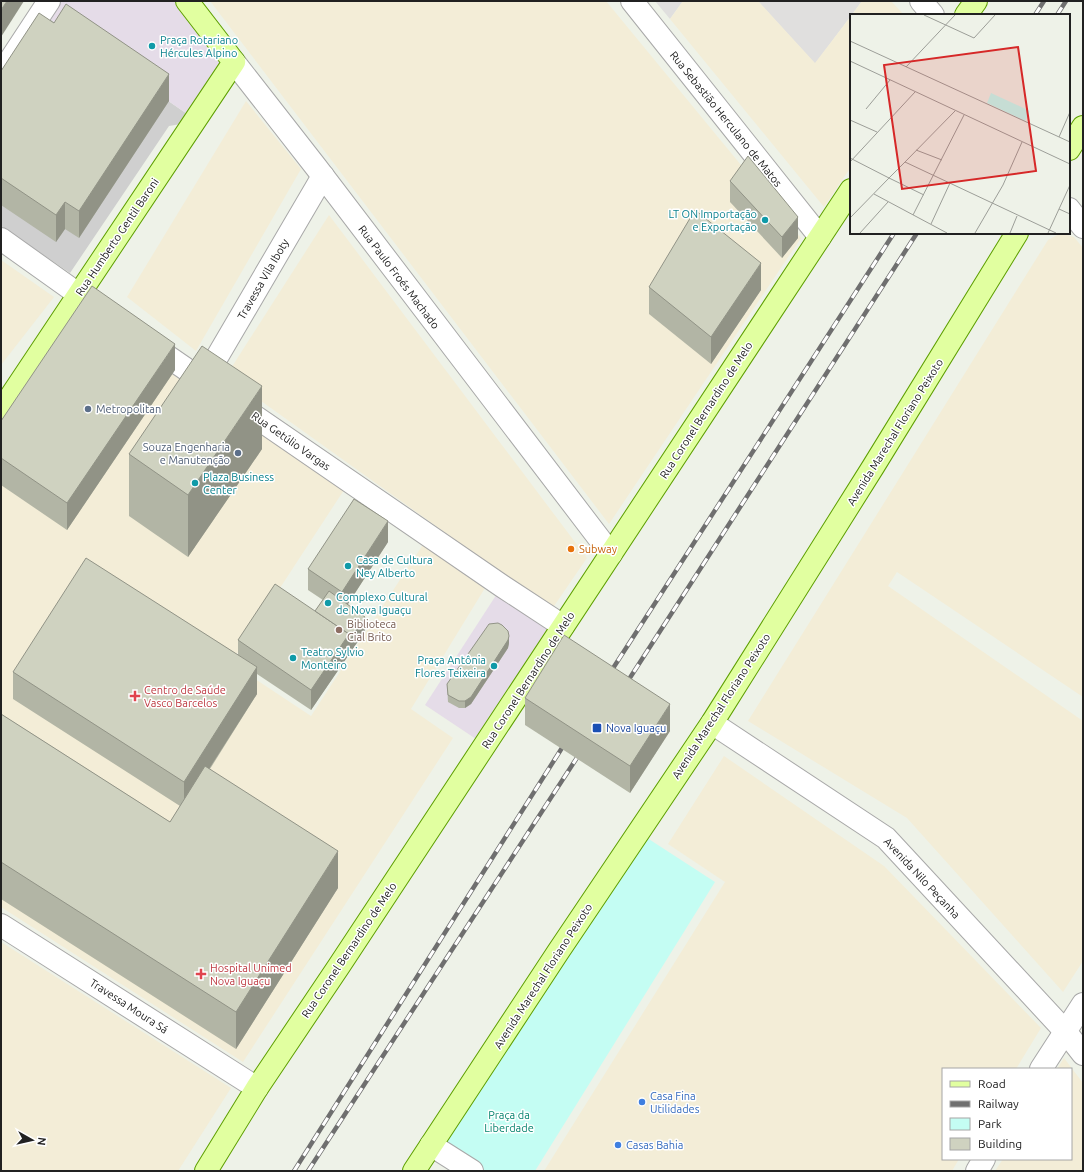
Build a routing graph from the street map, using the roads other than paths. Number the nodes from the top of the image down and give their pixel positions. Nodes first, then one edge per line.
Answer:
1 (49, 1) edge
2 (187, 1) edge
3 (632, 1) edge
4 (921, 1) edge
5 (976, 1) edge
6 (932, 14) edge
7 (967, 14) edge
8 (234, 62) junction
9 (1, 74) edge
10 (1083, 127) edge
11 (1070, 147) edge
12 (323, 176) junction
13 (850, 192) edge
14 (1070, 210) edge
15 (1083, 227) edge
16 (1016, 234) edge
17 (820, 237) junction
18 (1, 240) edge
19 (79, 294) junction
20 (111, 317) edge
21 (137, 335) edge
22 (204, 381) junction
23 (1, 411) edge
24 (611, 554) junction
25 (563, 626) junction
26 (712, 723) junction
27 (1, 925) edge
28 (1083, 1004) edge
29 (1065, 1031) junction
30 (1083, 1054) edge
31 (1042, 1068) edge
32 (257, 1088) junction
33 (431, 1145) junction
34 (983, 1160) edge
35 (206, 1171) edge
36 (414, 1171) edge
37 (472, 1171) edge
38 (977, 1171) edge

1 - 9 street
2 - 8 main road, Rua Paulo Froés Machado
3 - 17 street, Rua Sebastião Herculano de Matos
4 - 6 street
5 - 7 main road
8 - 12 street, Rua Paulo Froés Machado
8 - 19 main road, Rua Humberto Gentil Baroni
10 - 11 main road
12 - 22 street, Travessa Vila Iboty
12 - 24 street, Rua Paulo Froés Machado
13 - 17 main road, Rua Coronel Bernardino de Melo
14 - 15 street
16 - 26 main road, Avenida Marechal Floriano Peixoto
17 - 24 main road, Rua Coronel Bernardino de Melo
18 - 19 street
19 - 20 street
19 - 23 main road, Rua Humberto Gentil Baroni
21 - 22 street, Rua Getúlio Vargas
22 - 25 street, Rua Getúlio Vargas
24 - 25 main road, Rua Coronel Bernardino de Melo
25 - 32 main road, Rua Coronel Bernardino de Melo
26 - 29 street, Avenida Nilo Peçanha
26 - 33 main road, Avenida Marechal Floriano Peixoto
27 - 32 street, Travessa Moura Sá
28 - 29 street
29 - 30 street, Avenida Nilo Peçanha
29 - 31 street
32 - 35 main road, Rua Coronel Bernardino de Melo
33 - 36 main road, Avenida Marechal Floriano Peixoto
33 - 37 street
34 - 38 street

